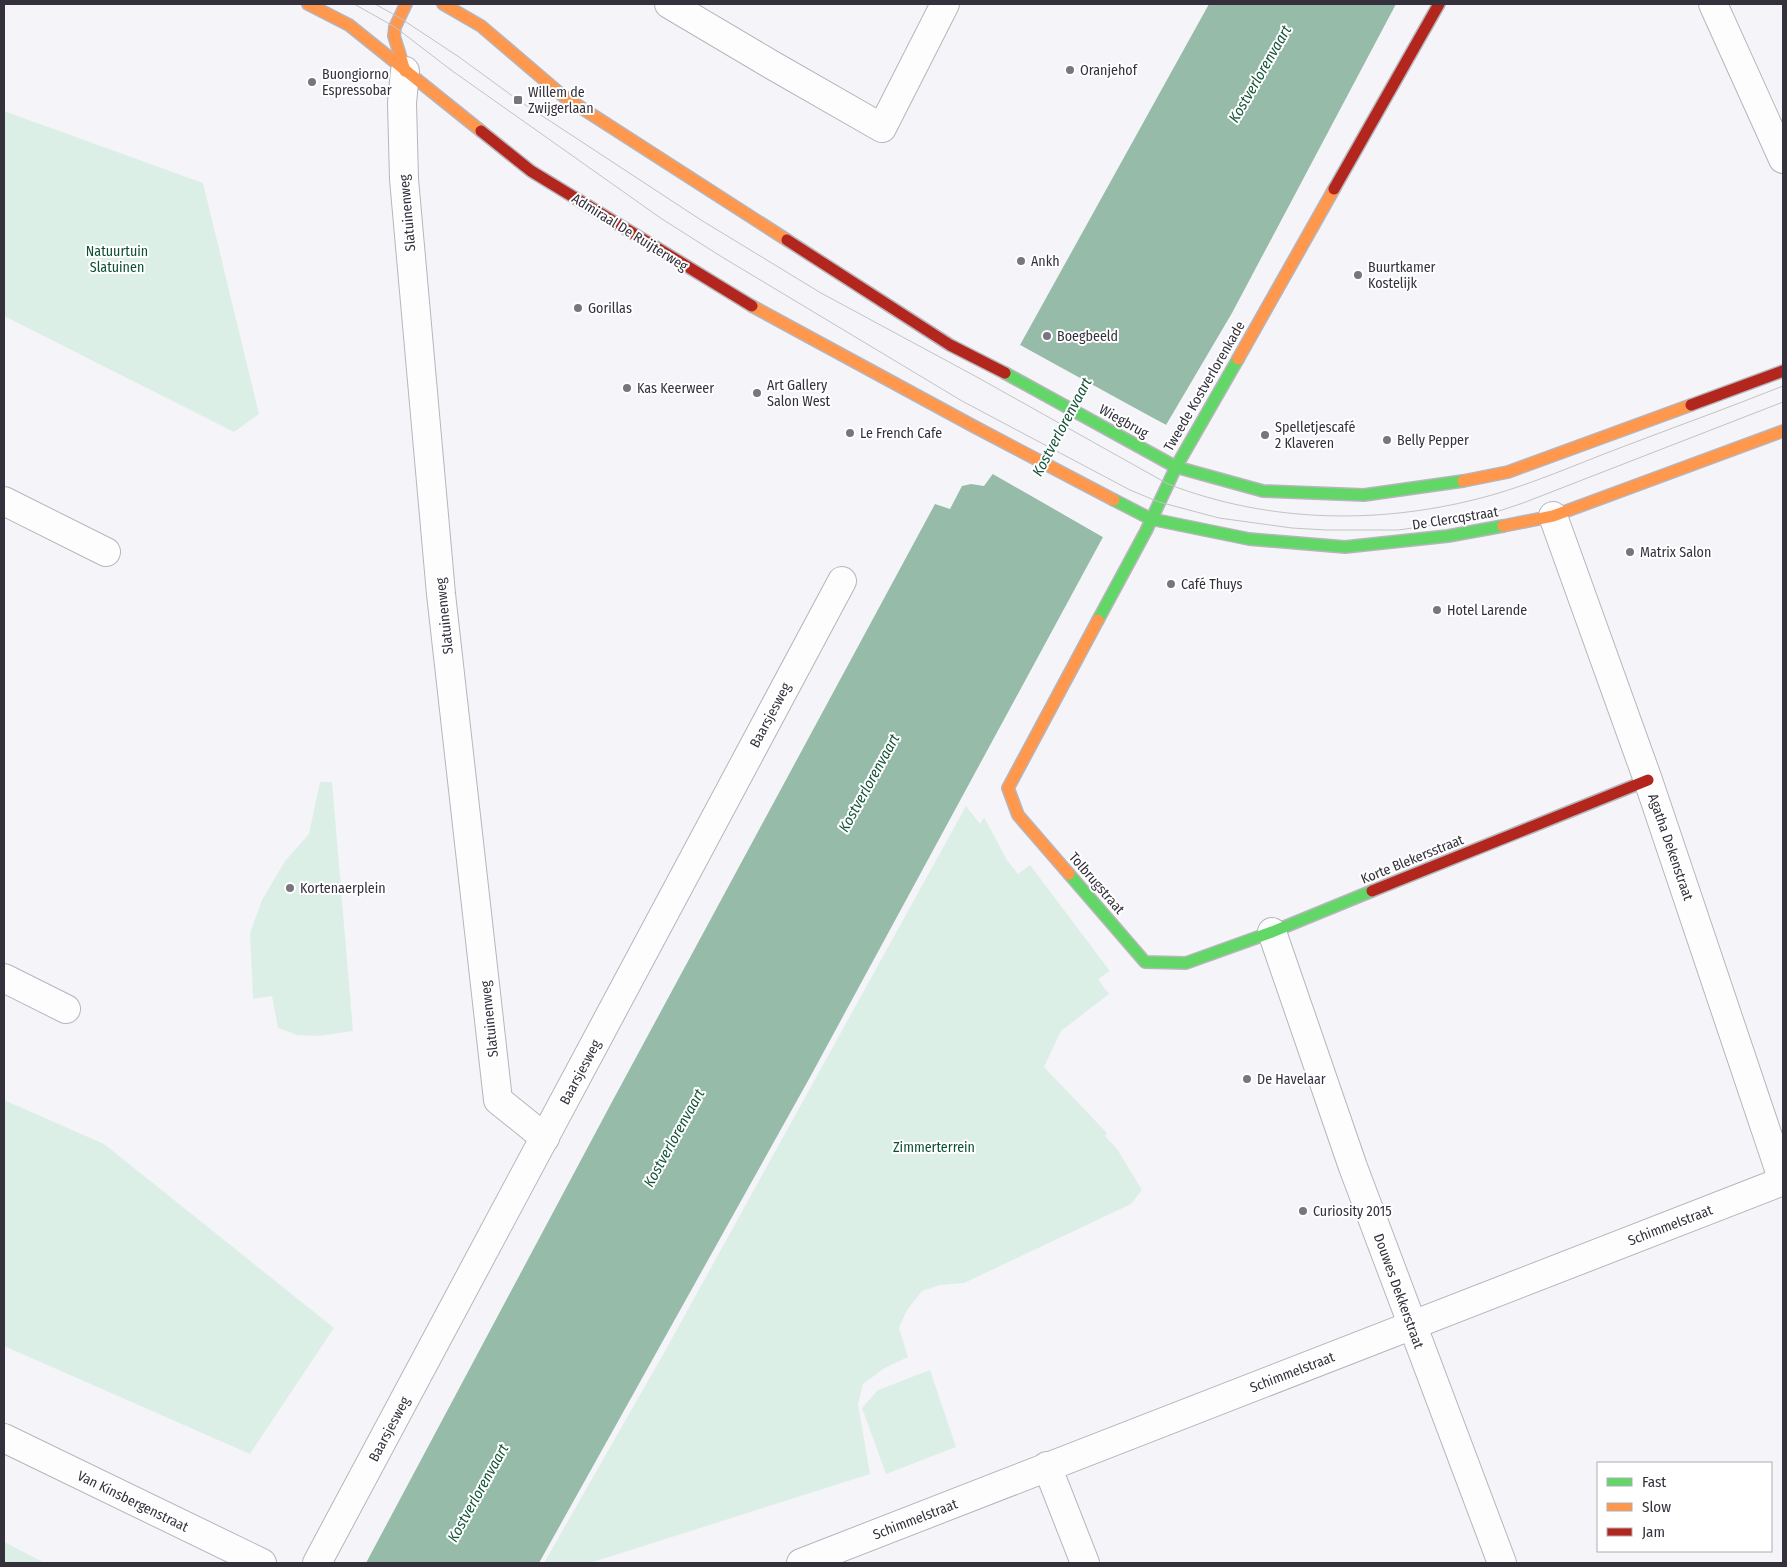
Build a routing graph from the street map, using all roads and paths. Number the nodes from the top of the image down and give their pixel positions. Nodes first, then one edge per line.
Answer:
1 (308, 4) edge
2 (406, 4) edge
3 (443, 4) edge
4 (668, 4) edge
5 (945, 4) edge
6 (1439, 4) edge
7 (1713, 4) edge
8 (405, 70) junction
9 (1783, 159) edge
10 (1783, 371) edge
11 (1783, 432) edge
12 (1176, 467) junction
13 (4, 501) edge
14 (1122, 504) joint
15 (1553, 516) junction
16 (1151, 519) junction
17 (106, 552) dead end
18 (842, 581) dead end
19 (1648, 780) junction
20 (1008, 788) joint
21 (1272, 932) junction
22 (1186, 963) joint
23 (4, 978) edge
24 (66, 1009) dead end
25 (545, 1138) junction
26 (1783, 1181) edge
27 (1412, 1326) junction
28 (4, 1438) edge
29 (1047, 1466) junction
30 (262, 1563) edge
31 (317, 1563) edge
32 (802, 1563) edge
33 (1085, 1563) edge
34 (1502, 1563) edge

1 - 8 street, Admiraal De Ruijterweg
2 - 8 street
3 - 12 street, Wiegbrug
4 - 5 street
6 - 12 street, Tweede Kostverlorenkade
7 - 9 street
8 - 14 street, Admiraal De Ruijterweg
8 - 25 street, Slatuinenweg
10 - 12 street
11 - 15 street, De Clercqstraat
12 - 16 street, Tweede Kostverlorenkade
13 - 17 street
14 - 16 street, De Clercqstraat
15 - 16 street, De Clercqstraat
15 - 19 street, Agatha Dekenstraat
16 - 20 street, Tweede Kostverlorenkade
18 - 25 street, Baarsjesweg
19 - 21 street, Korte Blekersstraat
19 - 26 street, Agatha Dekenstraat
20 - 22 street, Tolbrugstraat
21 - 22 street, Korte Blekersstraat
21 - 27 street, Douwes Dekkerstraat
23 - 24 street
25 - 31 street, Baarsjesweg
26 - 27 street, Schimmelstraat
27 - 29 street, Schimmelstraat
27 - 34 street, Douwes Dekkerstraat
28 - 30 street, Van Kinsbergenstraat
29 - 32 street, Schimmelstraat
29 - 33 street

